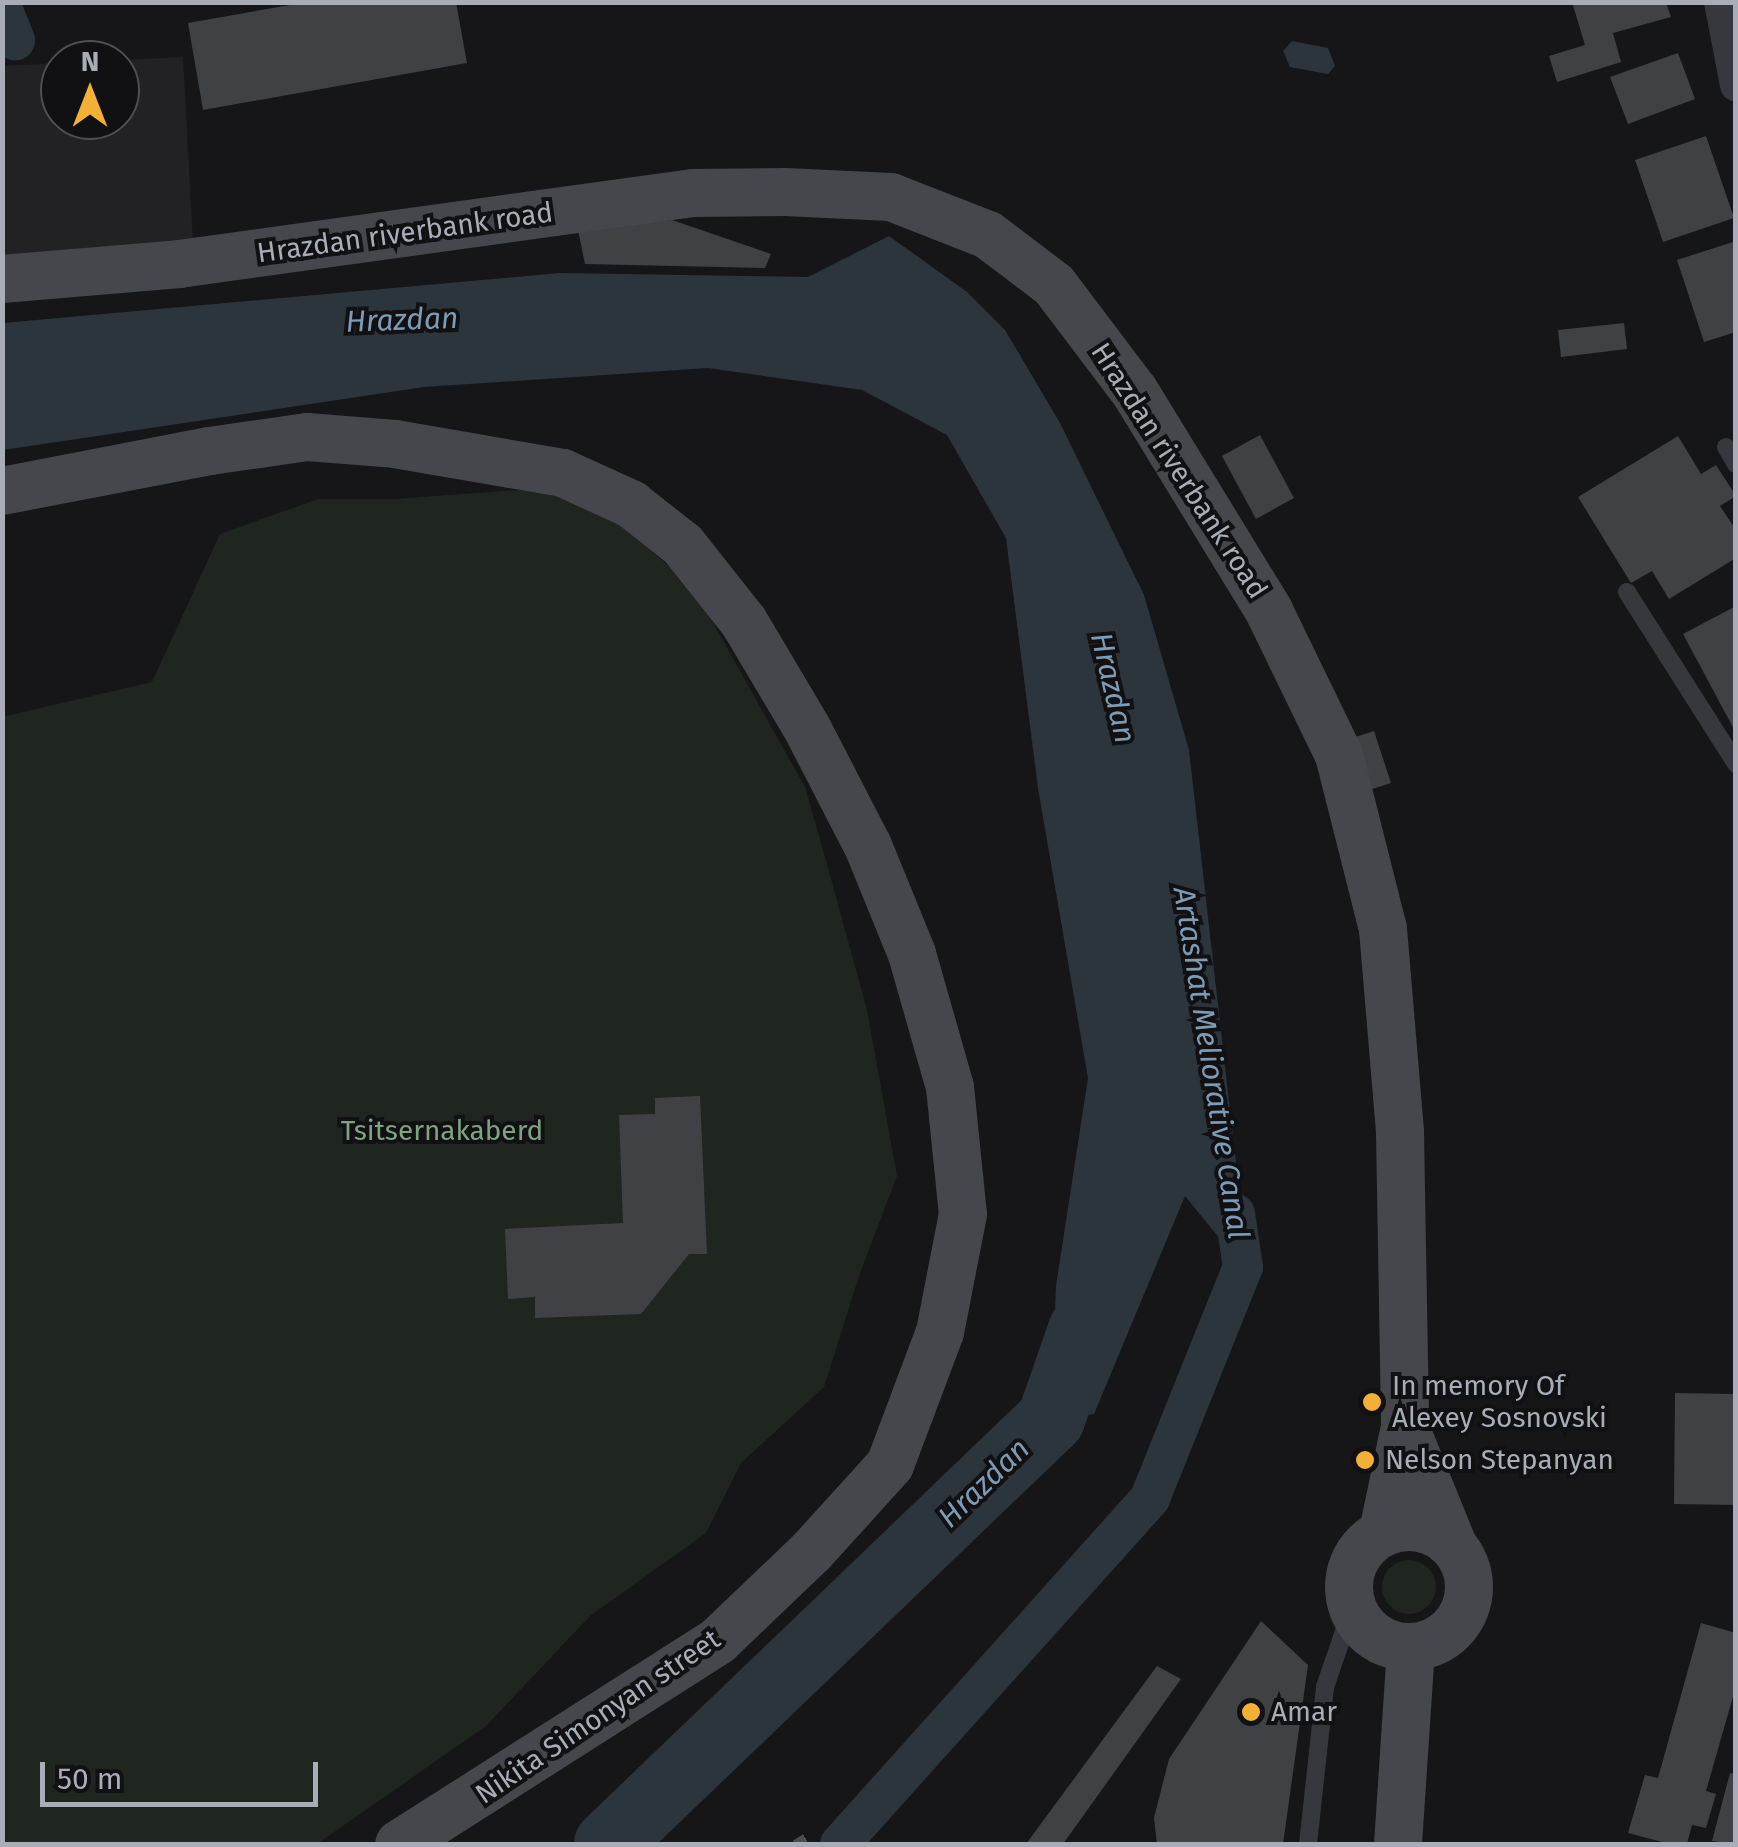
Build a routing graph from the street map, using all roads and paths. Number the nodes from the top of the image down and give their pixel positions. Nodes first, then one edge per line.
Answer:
1 (1720, 2) edge
2 (1736, 85) edge
3 (2, 278) edge
4 (2, 491) edge
5 (1626, 592) dead end
6 (1736, 764) edge
7 (1405, 1427) junction
8 (1384, 1532) junction
9 (1452, 1545) junction
10 (1352, 1608) junction
11 (1411, 1647) junction
12 (399, 1844) edge
13 (1308, 1844) edge
14 (1398, 1844) edge

1 - 2 street
3 - 7 street, Hrazdan riverbank road
4 - 12 street, Nikita Simonyan street
5 - 6 lane
7 - 8 street, Hrazdan riverbank road
7 - 9 street, Hrazdan riverbank road
8 - 9 street
8 - 10 street, Hrazdan riverbank road
9 - 11 street, Hrazdan riverbank road
10 - 11 street
10 - 13 lane
11 - 14 street

